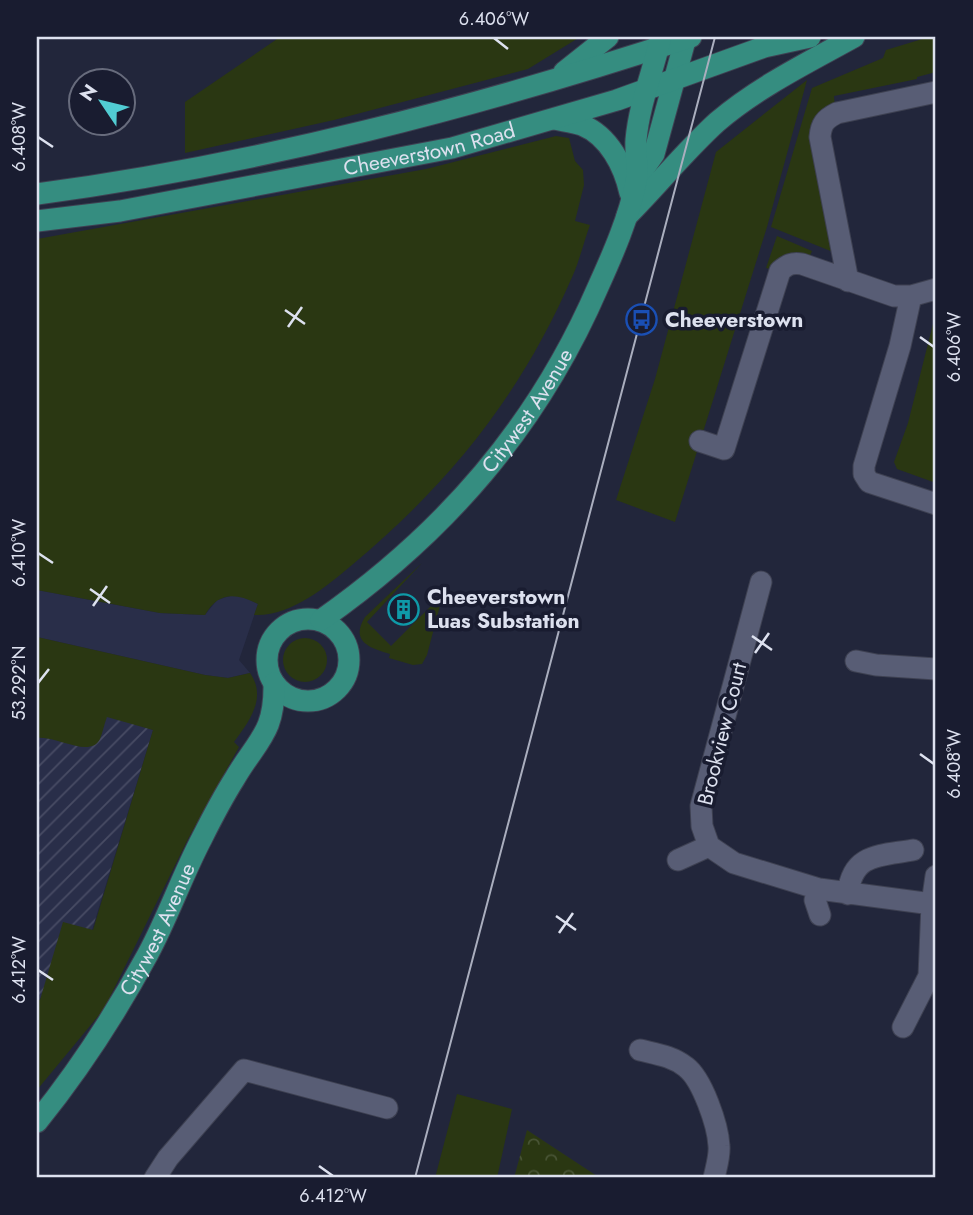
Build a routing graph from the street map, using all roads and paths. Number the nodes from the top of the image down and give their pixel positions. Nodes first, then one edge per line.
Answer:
1 (608, 37) edge
2 (687, 37) edge
3 (810, 37) edge
4 (854, 37) edge
5 (659, 42) edge
6 (675, 78) junction
7 (552, 81) junction
8 (647, 90) junction
9 (936, 92) edge
10 (553, 119) junction
11 (634, 189) junction
12 (37, 194) edge
13 (625, 219) junction
14 (37, 221) edge
15 (848, 281) junction
16 (936, 289) edge
17 (911, 296) junction
18 (700, 441) dead end
19 (936, 503) edge
20 (761, 582) dead end
21 (352, 598) junction
22 (321, 620) junction
23 (347, 644) junction
24 (856, 661) dead end
25 (936, 669) edge
26 (274, 683) junction
27 (304, 701) junction
28 (266, 732) junction
29 (709, 846) junction
30 (913, 850) dead end
31 (678, 860) dead end
32 (936, 876) edge
33 (820, 889) junction
34 (848, 894) junction
35 (932, 904) junction
36 (820, 915) dead end
37 (903, 1027) dead end
38 (640, 1050) dead end
39 (387, 1108) dead end
40 (37, 1122) edge
41 (155, 1178) edge
42 (714, 1178) edge

1 - 7 main road
2 - 5 main road, Cheeverstown Road
2 - 6 main road, Citywest Avenue
3 - 6 main road, Cheeverstown Road
4 - 13 main road
5 - 7 main road, Cheeverstown Road
5 - 8 main road, Citywest Avenue
6 - 8 main road, Cheeverstown Road
6 - 11 main road, Citywest Avenue
7 - 12 main road, Cheeverstown Road
8 - 10 main road, Cheeverstown Road
8 - 11 main road, Citywest Avenue
9 - 15 street
10 - 11 main road
10 - 14 main road, Cheeverstown Road
11 - 13 main road, Citywest Avenue
13 - 21 main road, Citywest Avenue
15 - 17 street
15 - 18 street
16 - 17 street
17 - 19 street
20 - 29 street, Brookview Court
21 - 22 main road, Citywest Avenue
21 - 23 main road
22 - 23 main road
22 - 26 main road
23 - 27 main road
24 - 25 street
26 - 27 main road
26 - 28 main road, Citywest Avenue
27 - 28 main road, Citywest Avenue
28 - 40 main road, Citywest Avenue
29 - 31 street
29 - 33 street
30 - 34 street
32 - 35 street
33 - 34 street
33 - 36 street
34 - 35 street
35 - 37 street
38 - 42 street
39 - 41 street

